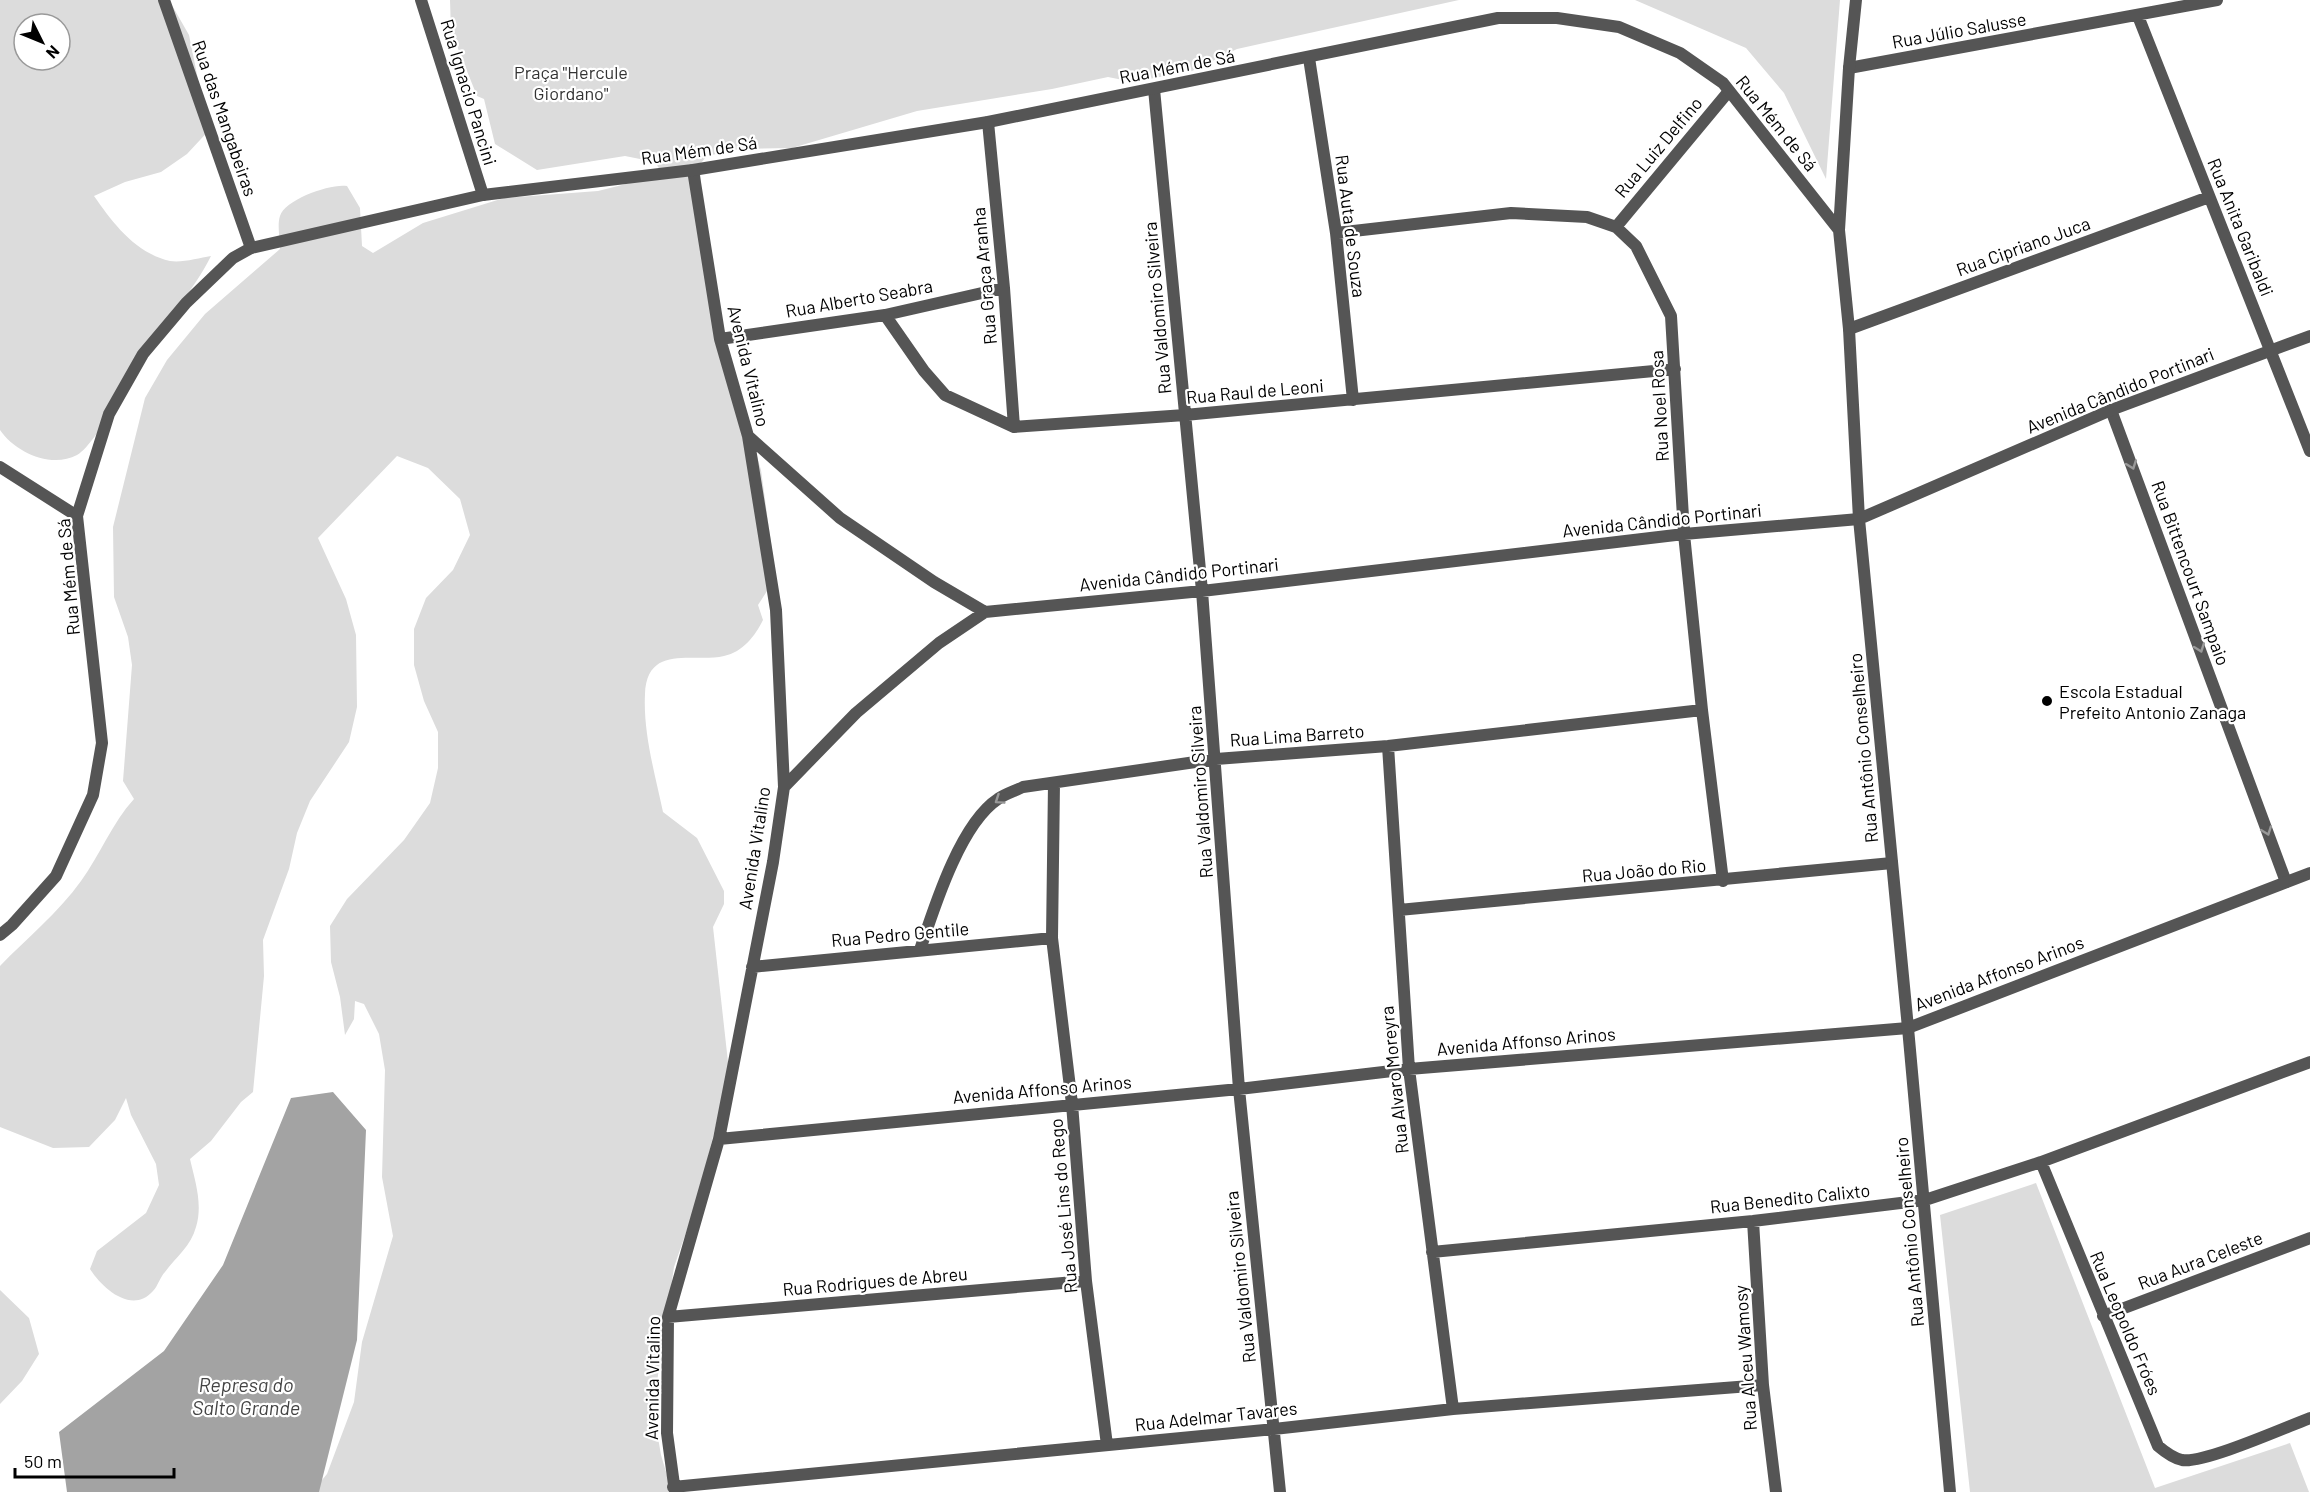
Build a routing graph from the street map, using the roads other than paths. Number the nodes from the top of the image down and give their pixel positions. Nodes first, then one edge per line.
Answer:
1 (164, 0) edge
2 (421, 0) edge
3 (1856, 0) edge
4 (2217, 0) edge
5 (2138, 16) junction
6 (1309, 58) junction
7 (1849, 68) junction
8 (1154, 89) junction
9 (1729, 91) junction
10 (988, 122) junction
11 (693, 170) junction
12 (483, 195) junction
13 (2209, 197) junction
14 (1616, 227) junction
15 (1839, 230) junction
16 (1336, 233) junction
17 (251, 248) junction
18 (1004, 288) junction
19 (885, 315) junction
20 (1849, 329) junction
21 (2310, 336) edge
22 (720, 339) junction
23 (2271, 350) junction
24 (1675, 369) junction
25 (1353, 400) junction
26 (2111, 411) junction
27 (1185, 415) junction
28 (1014, 427) junction
29 (748, 436) junction
30 (2310, 451) edge
31 (0, 467) edge
32 (77, 516) junction
33 (1859, 519) junction
34 (1684, 534) junction
35 (1202, 591) junction
36 (985, 612) junction
37 (1702, 710) junction
38 (1388, 746) junction
39 (1216, 759) junction
40 (1054, 783) junction
41 (784, 787) junction
42 (1893, 863) junction
43 (2310, 873) edge
44 (1723, 881) junction
45 (2286, 882) junction
46 (1399, 910) junction
47 (0, 934) edge
48 (1052, 938) junction
49 (920, 950) junction
50 (752, 967) junction
51 (1908, 1028) junction
52 (2310, 1062) edge
53 (1409, 1069) junction
54 (1239, 1089) junction
55 (1072, 1104) junction
56 (719, 1139) junction
57 (2041, 1162) junction
58 (1925, 1200) junction
59 (1753, 1221) junction
60 (2310, 1238) edge
61 (1432, 1252) junction
62 (1086, 1281) junction
63 (2103, 1316) junction
64 (668, 1317) junction
65 (1763, 1385) junction
66 (1453, 1408) junction
67 (2310, 1418) edge
68 (1274, 1429) junction
69 (1107, 1445) junction
70 (674, 1489) edge
71 (1280, 1492) edge
72 (1776, 1492) edge
73 (1950, 1492) edge

1 - 17 street, Rua das Mangabeiras
2 - 12 street, Rua Ignacio Pancini
3 - 7 street, Rua Antônio Conselheiro
4 - 5 street, Rua Júlio Salusse
5 - 7 street, Rua Júlio Salusse
5 - 13 street, Rua Anita Garibaldi
6 - 8 street, Rua Mém de Sá
6 - 9 street, Rua Mém de Sá
6 - 16 street, Rua Auta de Souza
7 - 15 street, Rua Antônio Conselheiro
8 - 10 street, Rua Mém de Sá
8 - 27 street, Rua Valdomiro Silveira
9 - 14 street, Rua Luiz Delfino
9 - 15 street, Rua Mém de Sá
10 - 11 street, Rua Mém de Sá
10 - 18 street, Rua Graça Aranha
11 - 12 street, Rua Mém de Sá
11 - 22 street, Avenida Vitalino
12 - 17 street, Rua Mém de Sá
13 - 20 street, Rua Cipriano Juca
13 - 23 street, Rua Anita Garibaldi
14 - 16 street, Rua Noel Rosa
14 - 24 street, Rua Noel Rosa
15 - 20 street, Rua Antônio Conselheiro
16 - 25 street, Rua Auta de Souza
17 - 32 street, Rua Mém de Sá
18 - 19 street, Rua Alberto Seabra
18 - 28 street, Rua Graça Aranha
19 - 22 street, Rua Alberto Seabra
19 - 28 street, Rua Raul de Leoni
20 - 33 street, Rua Antônio Conselheiro
21 - 23 street, Avenida Cândido Portinari
22 - 29 street, Avenida Vitalino
23 - 26 street, Avenida Cândido Portinari
23 - 30 street, Rua Anita Garibaldi
24 - 25 street, Rua Raul de Leoni
24 - 34 street, Rua Noel Rosa
25 - 27 street, Rua Raul de Leoni
26 - 33 street, Avenida Cândido Portinari
26 -> 45 street, Rua Bittencourt Sampaio
27 - 28 street, Rua Raul de Leoni
27 - 35 street, Rua Valdomiro Silveira
29 - 36 street
29 - 41 street, Avenida Vitalino
31 - 32 street
32 - 47 street, Rua Mém de Sá
33 - 34 street, Avenida Cândido Portinari
33 - 42 street, Rua Antônio Conselheiro
34 - 35 street, Avenida Cândido Portinari
34 - 37 street, Rua Noel Rosa
35 - 36 street, Avenida Cândido Portinari
35 - 39 street, Rua Valdomiro Silveira
36 - 41 street, Avenida Cândido Portinari
37 - 38 street, Rua Lima Barreto
37 - 44 street, Rua Noel Rosa
38 - 39 street, Rua Lima Barreto
38 - 46 street, Rua Alvaro Moreyra
39 - 40 street, Rua Lima Barreto
39 - 54 street, Rua Valdomiro Silveira
40 - 48 street, Rua José Lins do Rego
40 -> 49 street, Rua Lima Barreto
41 - 50 street, Avenida Vitalino
42 - 44 street, Rua João do Rio
42 - 51 street, Rua Antônio Conselheiro
43 - 45 street, Avenida Affonso Arinos
44 - 46 street, Rua João do Rio
45 - 51 street, Avenida Affonso Arinos
46 - 53 street, Rua Alvaro Moreyra
48 - 49 street, Rua Pedro Gentile
48 - 55 street, Rua José Lins do Rego
49 - 50 street, Rua Pedro Gentile
50 - 56 street, Avenida Vitalino
51 - 53 street, Avenida Affonso Arinos
51 - 58 street, Rua Antônio Conselheiro
52 - 57 street, Rua Benedito Calixto
53 - 54 street, Avenida Affonso Arinos
53 - 61 street, Rua Alvaro Moreyra
54 - 55 street, Avenida Affonso Arinos
54 - 68 street, Rua Valdomiro Silveira
55 - 56 street, Avenida Affonso Arinos
55 - 62 street, Rua José Lins do Rego
56 - 64 street, Avenida Vitalino
57 - 58 street, Rua Benedito Calixto
57 - 63 street, Rua Leopoldo Fróes
58 - 59 street, Rua Benedito Calixto
58 - 73 street, Rua Antônio Conselheiro
59 - 61 street, Rua Benedito Calixto
59 - 65 street, Rua Alceu Wamosy
60 - 63 street, Rua Aura Celeste
61 - 66 street, Rua Alvaro Moreyra
62 - 64 street, Rua Rodrigues de Abreu
62 - 69 street, Rua José Lins do Rego
63 - 67 street, Rua Leopoldo Fróes
64 - 70 street, Avenida Vitalino
65 - 66 street, Rua Adelmar Tavares
65 - 72 street, Rua Alceu Wamosy
66 - 68 street, Rua Adelmar Tavares
68 - 69 street, Rua Adelmar Tavares
68 - 71 street, Rua Valdomiro Silveira
69 - 70 street, Rua Adelmar Tavares

